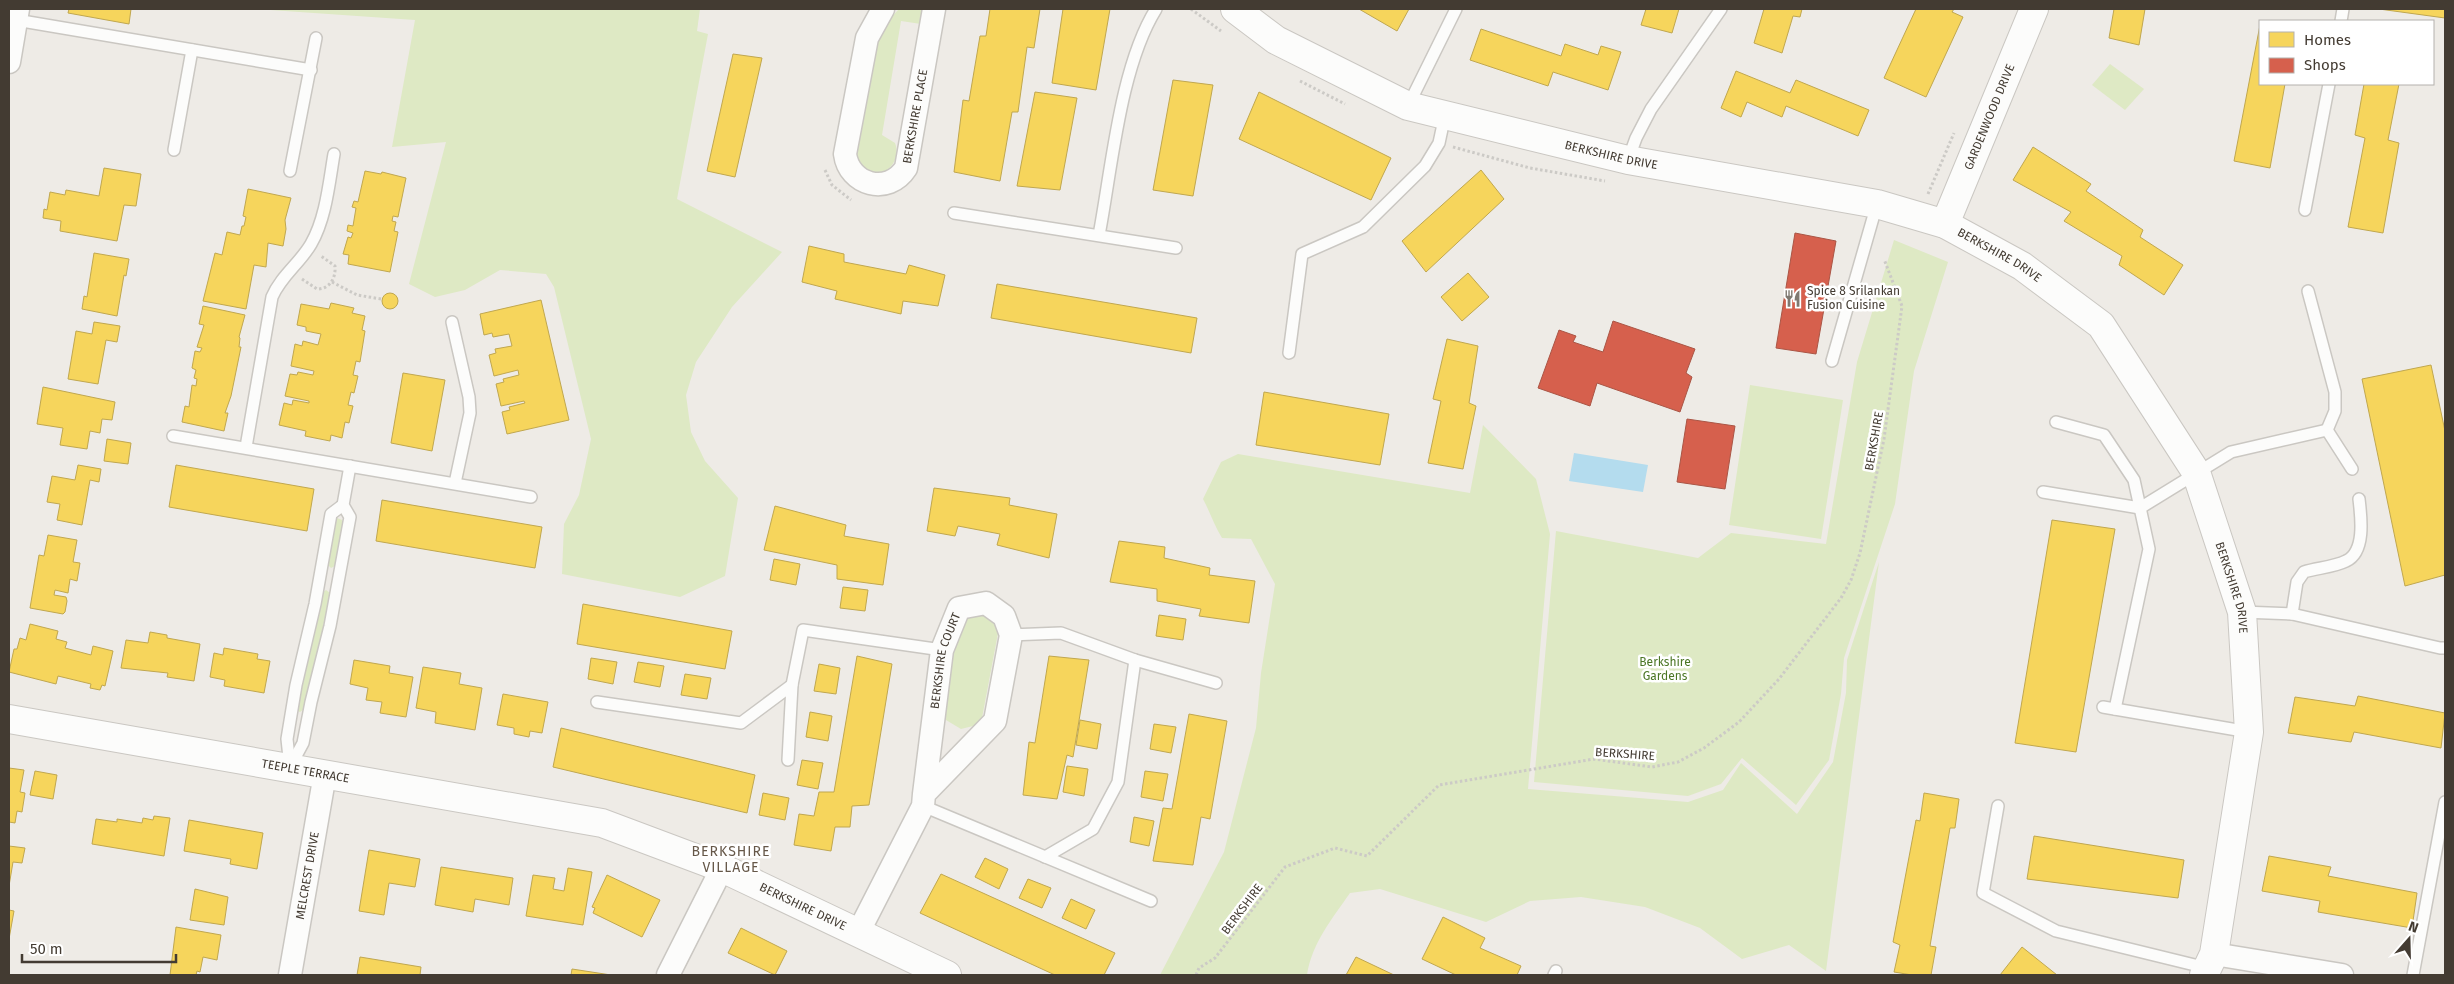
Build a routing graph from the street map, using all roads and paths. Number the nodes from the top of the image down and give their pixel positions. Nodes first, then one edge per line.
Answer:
1 (883, 9) edge
2 (934, 9) edge
3 (1156, 9) edge
4 (1235, 9) edge
5 (1456, 9) edge
6 (1721, 9) edge
7 (2034, 9) edge
8 (17, 14) edge
9 (316, 38) dead end
10 (192, 50) junction
11 (9, 62) edge
12 (311, 70) junction
13 (2329, 85) edge
14 (1408, 106) junction
15 (1445, 115) junction
16 (1955, 131) dead end
17 (1439, 143) junction
18 (174, 150) dead end
19 (334, 154) dead end
20 (1628, 160) junction
21 (290, 171) dead end
22 (1606, 181) dead end
23 (1918, 192) dead end
24 (1877, 204) junction
25 (2306, 210) dead end
26 (954, 213) dead end
27 (1945, 224) junction
28 (1099, 235) junction
29 (1176, 248) dead end
30 (318, 254) dead end
31 (1884, 259) dead end
32 (300, 278) dead end
33 (332, 282) junction
34 (2308, 291) dead end
35 (381, 299) dead end
36 (452, 322) dead end
37 (1289, 353) dead end
38 (1832, 361) dead end
39 (2056, 422) dead end
40 (2327, 430) junction
41 (173, 436) dead end
42 (246, 447) junction
43 (350, 466) junction
44 (2352, 469) dead end
45 (2196, 472) junction
46 (455, 483) junction
47 (2043, 492) dead end
48 (531, 497) dead end
49 (2359, 499) dead end
50 (343, 505) junction
51 (2140, 508) junction
52 (320, 579) junction
53 (339, 582) junction
54 (2242, 612) junction
55 (2292, 614) junction
56 (1011, 635) junction
57 (2445, 648) edge
58 (942, 650) junction
59 (1135, 660) junction
60 (1216, 684) dead end
61 (792, 685) junction
62 (596, 702) dead end
63 (2102, 707) dead end
64 (2115, 709) junction
65 (9, 719) edge
66 (2249, 732) junction
67 (788, 760) dead end
68 (290, 767) junction
69 (325, 774) junction
70 (924, 800) junction
71 (2445, 802) edge
72 (1998, 806) dead end
73 (602, 823) joint
74 (1045, 857) junction
75 (722, 868) junction
76 (1151, 901) dead end
77 (858, 933) junction
78 (2209, 966) edge
79 (290, 975) edge
80 (668, 975) edge
81 (947, 975) edge
82 (1196, 975) edge
83 (2342, 975) edge
84 (2413, 975) edge

1 - 2 street, BERKSHIRE PLACE
3 - 28 lane
4 - 14 street, BERKSHIRE DRIVE
5 - 14 lane
6 - 20 lane
7 - 27 street, GARDENWOOD DRIVE
8 - 10 lane
8 - 11 street
9 - 12 lane
10 - 12 lane
10 - 18 lane
12 - 21 lane
13 - 25 lane
14 - 15 street, BERKSHIRE DRIVE
15 - 17 lane
15 - 20 street, BERKSHIRE DRIVE
16 - 23 path
17 - 22 path
17 - 37 lane
19 - 42 lane
20 - 24 street, BERKSHIRE DRIVE
24 - 27 street, BERKSHIRE DRIVE
24 - 38 lane
26 - 28 lane
27 - 45 street, BERKSHIRE DRIVE
28 - 29 lane
30 - 33 path
31 - 82 path, BERKSHIRE
32 - 33 path
33 - 35 path
34 - 40 lane
36 - 46 lane
39 - 51 lane
40 - 44 lane
40 - 45 lane
41 - 42 lane
42 - 43 lane
43 - 46 lane
43 - 50 lane
45 - 51 lane
45 - 54 street, BERKSHIRE DRIVE
46 - 48 lane
47 - 51 lane
49 - 55 lane
50 - 52 lane
50 - 53 lane
51 - 64 lane
52 - 53 lane
52 - 68 lane
53 - 68 lane
54 - 55 lane
54 - 66 street, BERKSHIRE DRIVE
55 - 57 lane
56 - 58 street, BERKSHIRE COURT
56 - 59 lane
56 - 70 street, BERKSHIRE COURT
58 - 61 lane
58 - 70 street, BERKSHIRE COURT
59 - 60 lane
59 - 74 lane
61 - 62 lane
61 - 67 lane
63 - 64 lane
64 - 66 lane
65 - 68 street, TEEPLE TERRACE
66 - 78 street, BERKSHIRE DRIVE
68 - 69 street, TEEPLE TERRACE
69 - 73 street, TEEPLE TERRACE
69 - 79 street, MELCREST DRIVE
70 - 74 lane
70 - 77 street, BERKSHIRE COURT
71 - 84 lane
72 - 78 lane
73 - 75 street, BERKSHIRE DRIVE
74 - 76 lane
75 - 77 street, BERKSHIRE DRIVE
75 - 80 street
77 - 81 street, BERKSHIRE DRIVE
78 - 83 street

